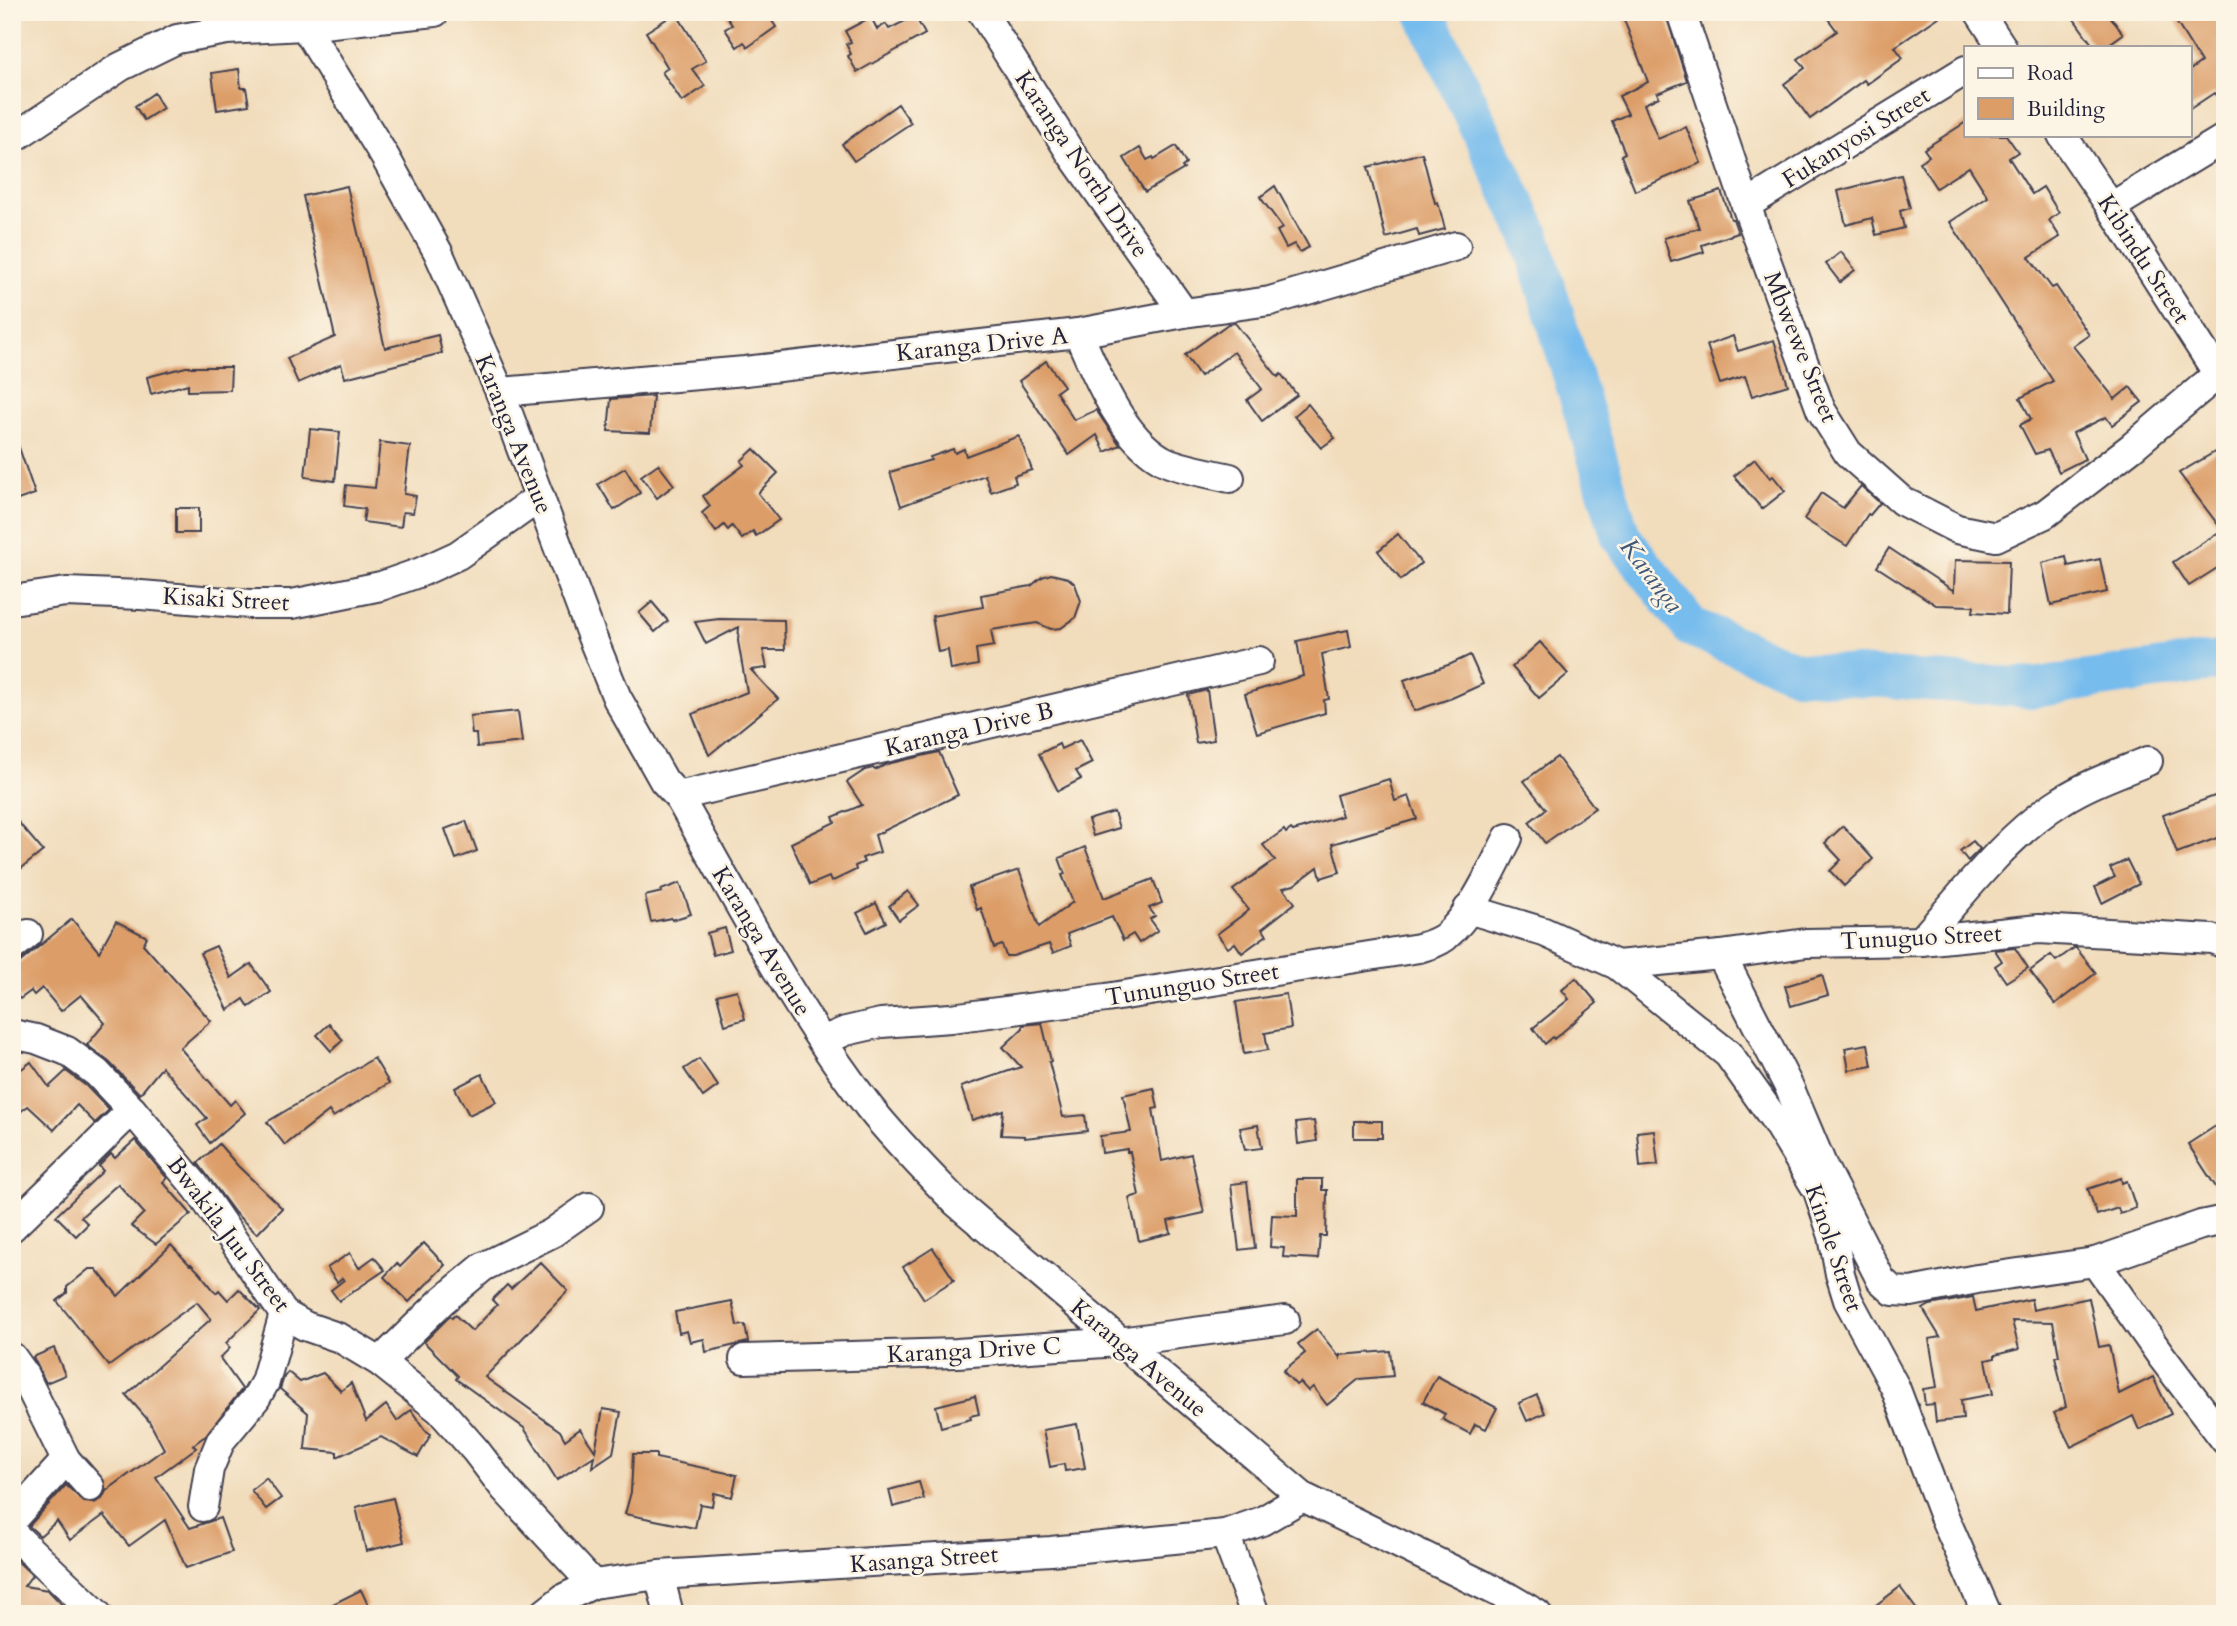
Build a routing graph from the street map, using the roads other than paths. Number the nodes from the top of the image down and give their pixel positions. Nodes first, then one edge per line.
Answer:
1 (435, 12) edge
2 (982, 12) edge
3 (1681, 12) edge
4 (1979, 12) edge
5 (300, 19) edge
6 (2001, 46) edge
7 (1964, 71) edge
8 (2063, 136) edge
9 (2225, 138) edge
10 (12, 139) edge
11 (1746, 205) junction
12 (2111, 207) junction
13 (1455, 246) dead end
14 (1184, 313) junction
15 (1078, 333) junction
16 (2221, 379) edge
17 (500, 392) junction
18 (1230, 478) dead end
19 (540, 497) junction
20 (12, 600) edge
21 (1259, 661) dead end
22 (2148, 761) dead end
23 (678, 796) junction
24 (1508, 838) dead end
25 (1468, 909) junction
26 (1921, 941) junction
27 (2225, 944) edge
28 (1721, 955) junction
29 (1617, 965) junction
30 (12, 1034) edge
31 (822, 1041) junction
32 (132, 1110) junction
33 (589, 1207) dead end
34 (2225, 1220) edge
35 (12, 1227) edge
36 (2095, 1262) junction
37 (284, 1314) junction
38 (1285, 1320) dead end
39 (1119, 1342) junction
40 (12, 1357) edge
41 (744, 1359) dead end
42 (380, 1362) junction
43 (2225, 1440) edge
44 (66, 1460) junction
45 (90, 1487) dead end
46 (1303, 1497) junction
47 (203, 1507) dead end
48 (12, 1520) edge
49 (12, 1533) edge
50 (1225, 1534) junction
51 (659, 1575) junction
52 (593, 1584) junction
53 (97, 1614) edge
54 (544, 1614) edge
55 (669, 1614) edge
56 (1255, 1614) edge
57 (1537, 1614) edge
58 (1987, 1614) edge

1 - 5 street
2 - 14 street, Karanga North Drive
3 - 11 street, Mbwewe Street
4 - 6 street
5 - 10 street
5 - 17 street, Karanga Avenue
7 - 11 street, Fukanyosi Street
8 - 12 street, Kibindu Street
9 - 12 street
11 - 16 street, Mbwewe Street
12 - 16 street, Kibindu Street
13 - 14 street, Karanga Drive A
14 - 15 street, Karanga Drive A
15 - 17 street, Karanga Drive A
15 - 18 street
17 - 19 street, Karanga Avenue
19 - 20 street, Kisaki Street
19 - 23 street, Karanga Avenue
21 - 23 street, Karanga Drive B
22 - 26 street
23 - 31 street, Karanga Avenue
24 - 25 street, Tununguo Street
25 - 29 street, Kinole Street
25 - 31 street, Tununguo Street
26 - 27 street, Tunuguo Street
26 - 28 street, Tunuguo Street
28 - 29 street, Tunuguo Street
28 - 36 street
29 - 58 street, Kinole Street
30 - 32 street, Bwakila Juu Street
31 - 39 street, Karanga Avenue
32 - 35 street
32 - 37 street, Bwakila Juu Street
33 - 42 street
34 - 36 street
36 - 43 street
37 - 42 street, Bwakila Juu Street
37 - 47 street
38 - 39 street, Karanga Drive C
39 - 41 street, Karanga Drive C
39 - 46 street, Karanga Avenue
40 - 44 street
42 - 52 street, Bwakila Juu Street
44 - 45 street
44 - 48 street
46 - 50 street, Kasanga Street
46 - 57 street, Karanga Avenue
49 - 53 street
50 - 51 street, Kasanga Street
50 - 56 street
51 - 52 street, Kasanga Street
51 - 55 street
52 - 54 street, Kasanga Street

